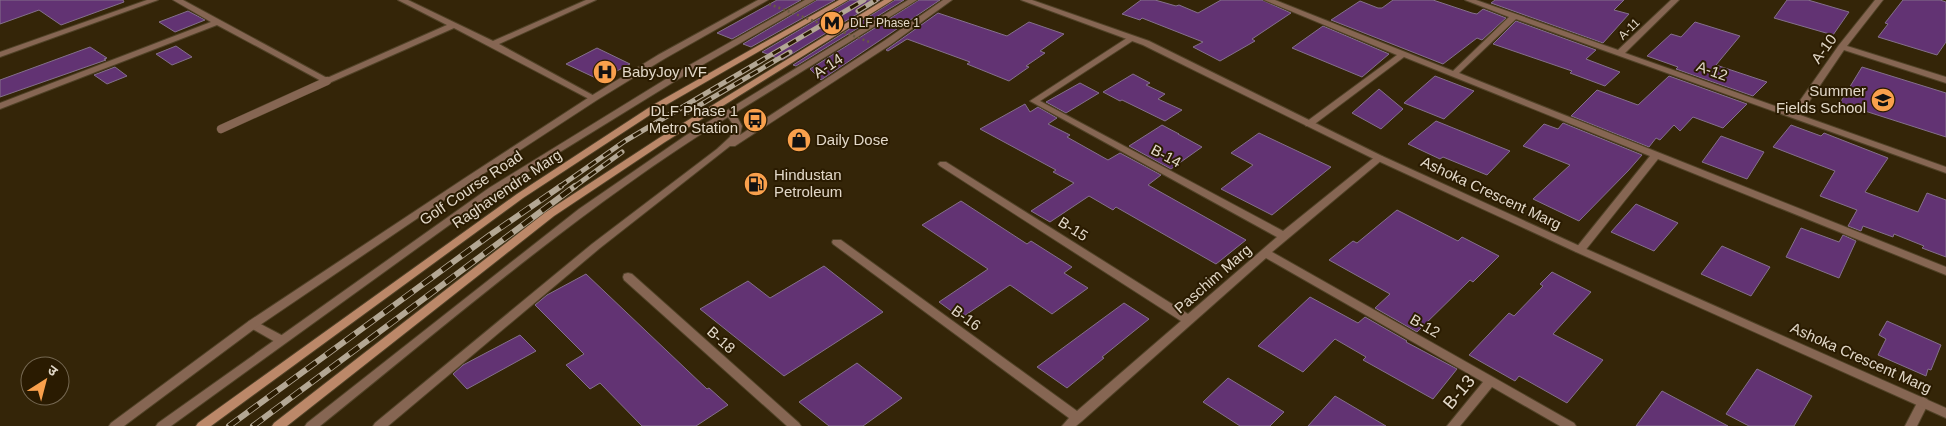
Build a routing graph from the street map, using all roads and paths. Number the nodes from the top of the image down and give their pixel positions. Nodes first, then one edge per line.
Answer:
1 (154, 0) edge
2 (177, 0) edge
3 (402, 0) edge
4 (592, 0) edge
5 (812, 0) edge
6 (844, 0) edge
7 (889, 0) edge
8 (913, 0) edge
9 (948, 0) edge
10 (1025, 0) edge
11 (1268, 0) edge
12 (1469, 0) edge
13 (1675, 0) edge
14 (1878, 0) edge
15 (767, 2) edge
16 (1515, 16) junction
17 (218, 22) junction
18 (454, 25) junction
19 (1133, 38) junction
20 (872, 43) dead end
21 (493, 44) junction
22 (1842, 47) junction
23 (1620, 53) junction
24 (0, 55) edge
25 (1402, 55) junction
26 (1453, 75) junction
27 (1946, 80) edge
28 (327, 81) junction
29 (594, 98) junction
30 (0, 106) edge
31 (730, 113) junction
32 (1795, 115) junction
33 (1309, 124) junction
34 (221, 129) dead end
35 (720, 151) junction
36 (1656, 155) junction
37 (1379, 158) junction
38 (943, 164) dead end
39 (1946, 170) edge
40 (1284, 236) junction
41 (838, 242) dead end
42 (1580, 250) junction
43 (1266, 253) junction
44 (1946, 271) edge
45 (628, 277) dead end
46 (1188, 320) junction
47 (253, 324) junction
48 (281, 340) junction
49 (1491, 381) junction
50 (1923, 402) junction
51 (1946, 413) edge
52 (1078, 418) junction
53 (115, 426) edge
54 (162, 426) edge
55 (202, 426) edge
56 (278, 426) edge
57 (311, 426) edge
58 (379, 426) edge
59 (795, 426) edge
60 (1068, 426) edge
61 (1453, 426) edge
62 (1570, 426) edge
63 (1911, 426) edge

1 - 24 street
2 - 17 street
3 - 18 street
4 - 21 street
5 - 48 street, Golf Course Road
6 - 55 main road, Raghavendra Marg
7 - 56 main road
8 - 31 street
9 - 35 street, A-14
10 - 19 street, Ashoka Crescent Marg
11 - 25 street
12 - 16 street, A-12
13 - 23 street, A-11
14 - 22 street, A-10
15 - 20 path, bridge
15 - 29 street
16 - 23 street, A-12
16 - 26 street
17 - 28 street
17 - 30 street
18 - 21 street
18 - 28 street
19 - 33 street, Ashoka Crescent Marg
19 - 40 street, B-14
21 - 29 street
22 - 27 street
22 - 32 street, A-10
23 - 32 street, A-12
25 - 26 street
25 - 33 street
26 - 36 street
28 - 34 lane
29 - 47 street
31 - 35 street
31 - 57 street
32 - 39 street, A-12
33 - 37 street, Ashoka Crescent Marg
35 - 58 street
36 - 42 street
36 - 44 street
37 - 40 street, Paschim Marg
37 - 42 street, Ashoka Crescent Marg
38 - 46 street, B-15
40 - 43 street, Paschim Marg
41 - 52 street, B-16
42 - 50 street, Ashoka Crescent Marg
43 - 46 street, Paschim Marg
43 - 49 street, B-12
45 - 59 street, B-18
46 - 52 street, Paschim Marg
47 - 48 street
47 - 53 street
48 - 54 street, Golf Course Road
49 - 61 street, B-13
49 - 62 street, B-12
50 - 51 street, Ashoka Crescent Marg
50 - 63 street
52 - 60 street, Paschim Marg

